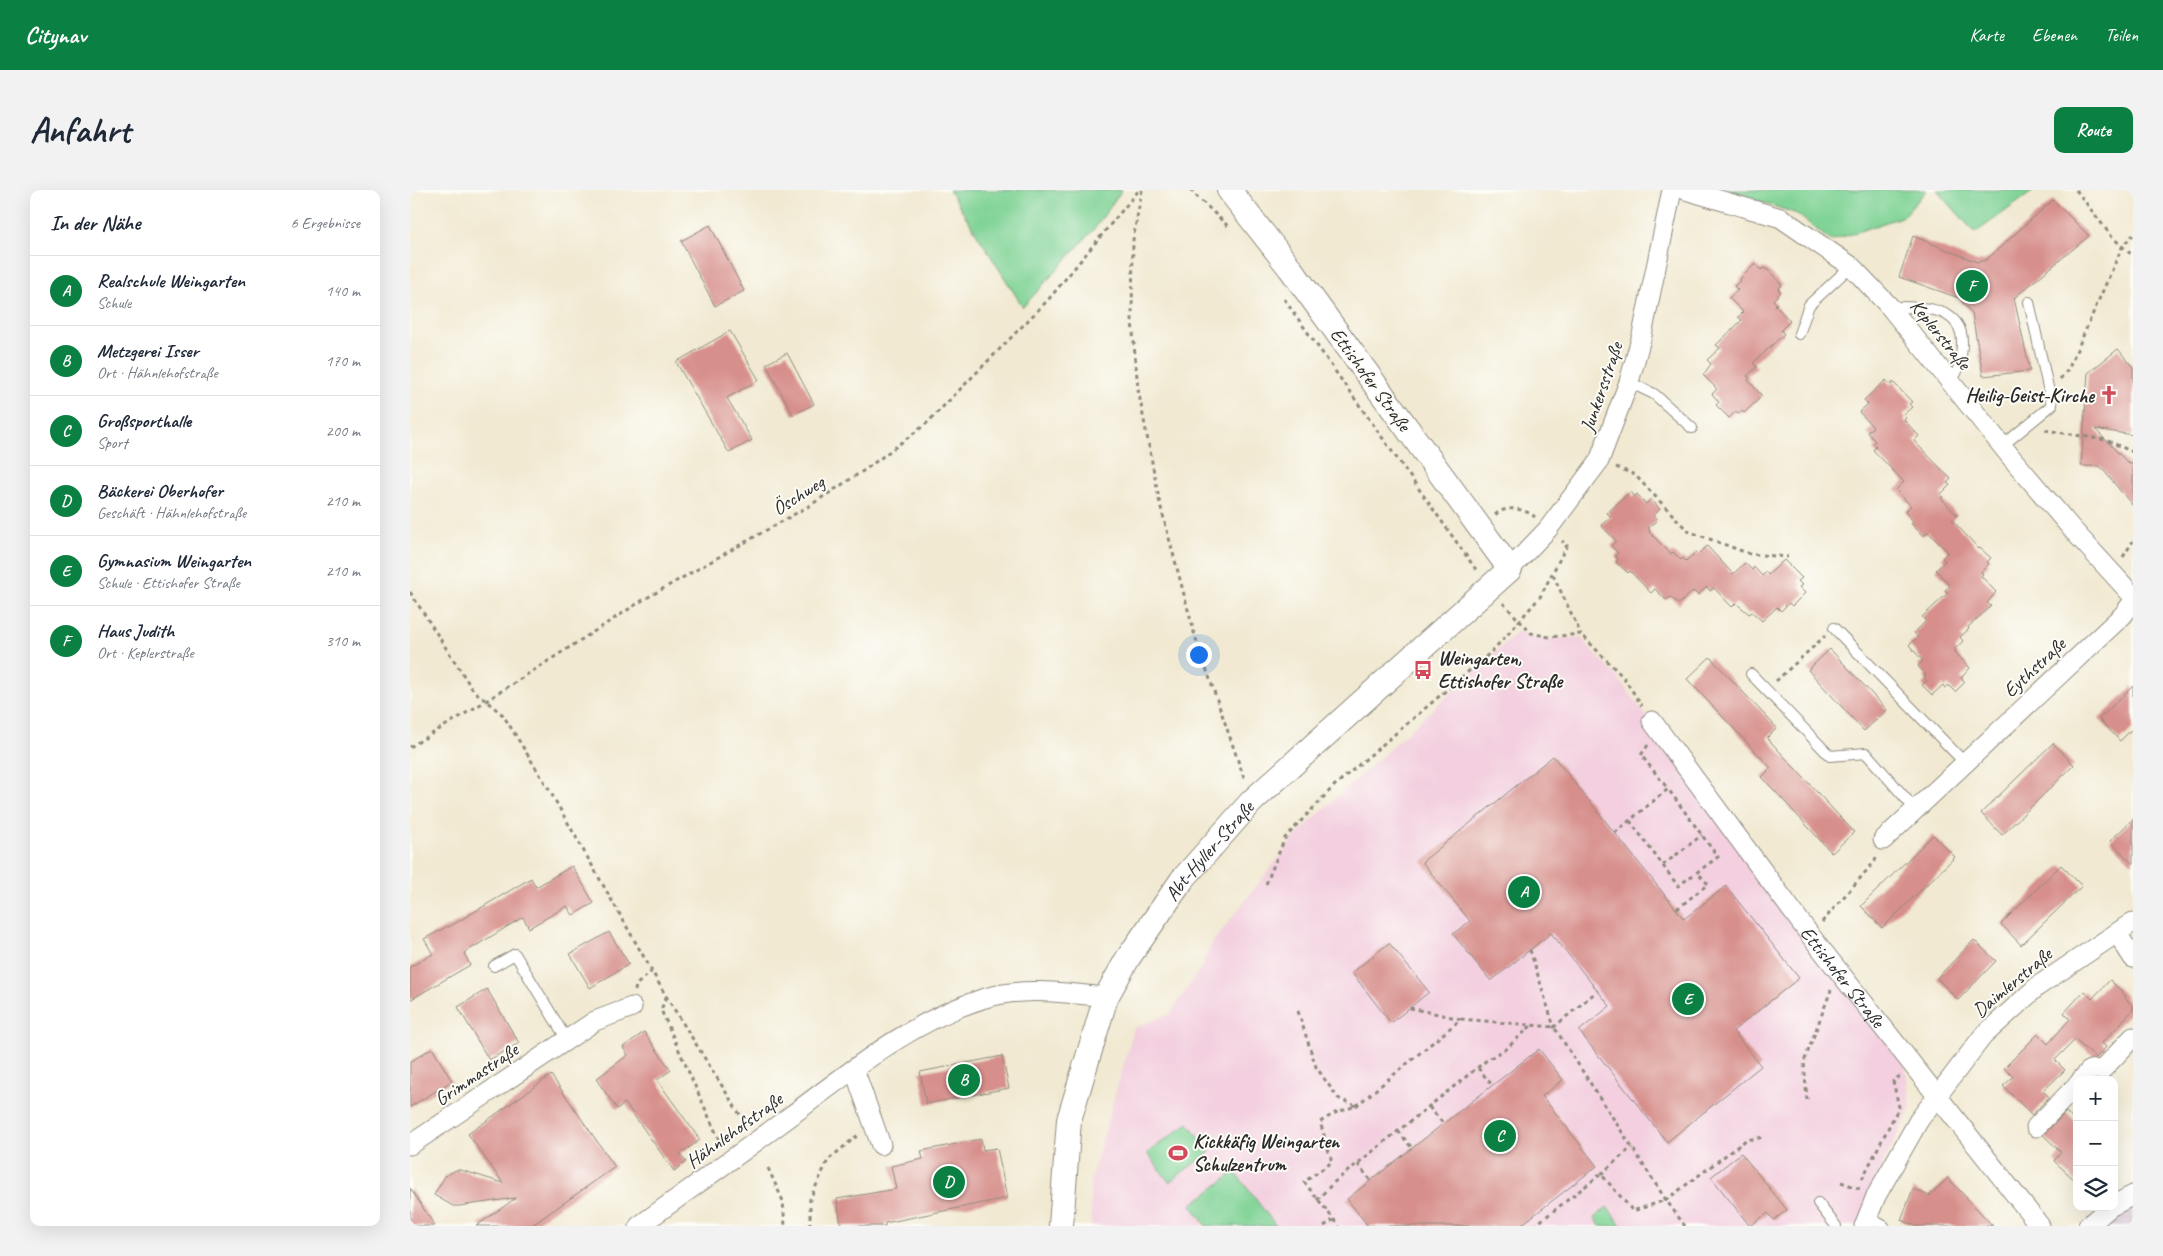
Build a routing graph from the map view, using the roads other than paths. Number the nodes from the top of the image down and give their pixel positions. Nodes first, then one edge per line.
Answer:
1 (1229, 190) edge
2 (1672, 190) edge
3 (1685, 190) edge
4 (1851, 266) junction
5 (2029, 302) dead end
6 (1890, 307) junction
7 (1799, 334) dead end
8 (1952, 381) junction
9 (1629, 382) junction
10 (1692, 428) dead end
11 (2002, 446) junction
12 (1510, 569) junction
13 (2133, 596) edge
14 (2133, 602) edge
15 (1834, 628) road end
16 (1751, 674) dead end
17 (1656, 726) road end
18 (1965, 763) junction
19 (1915, 809) junction
20 (1883, 840) road end
21 (2133, 922) edge
22 (2117, 933) junction
23 (2133, 958) edge
24 (494, 966) dead end
25 (1106, 997) junction
26 (632, 1006) road end
27 (2133, 1037) edge
28 (567, 1040) junction
29 (854, 1069) junction
30 (2085, 1076) edge
31 (2073, 1089) edge
32 (1938, 1095) junction
33 (2036, 1128) dead end
34 (410, 1145) edge
35 (881, 1145) dead end
36 (2133, 1195) edge
37 (1818, 1203) dead end
38 (2118, 1203) edge
39 (2105, 1211) edge
40 (1866, 1221) edge
41 (639, 1226) edge
42 (1062, 1226) edge
43 (1836, 1226) edge
44 (1884, 1226) edge
45 (2040, 1226) edge
46 (2088, 1226) edge

1 - 12 street, Ettishofer Straße
2 - 9 street, Junkersstraße
3 - 4 street, Keplerstraße
4 - 6 street, Keplerstraße
4 - 7 lane
5 - 11 lane
6 - 8 street, Keplerstraße
6 - 8 lane
8 - 11 street, Keplerstraße
9 - 10 lane
9 - 12 street, Junkersstraße
11 - 13 street, Keplerstraße
12 - 25 street, Abt-Hyller-Straße
14 - 18 street, Eythstraße
15 - 18 lane
16 - 19 lane
17 - 32 street, Ettishofer Straße
18 - 19 street, Eythstraße
19 - 20 street, Eythstraße
21 - 22 street, Daimlerstraße
22 - 23 street
22 - 32 street, Daimlerstraße
24 - 28 lane
25 - 29 street, Hähnlehofstraße
25 - 42 street, Abt-Hyller-Straße
26 - 28 street, Grimmastraße
27 - 30 street
28 - 34 street, Grimmastraße
29 - 35 street
29 - 41 street, Hähnlehofstraße
31 - 33 street
32 - 40 street, Daimlerstraße
32 - 45 street, Ettishofer Straße
36 - 38 street
37 - 43 lane
39 - 46 street
40 - 44 lane

